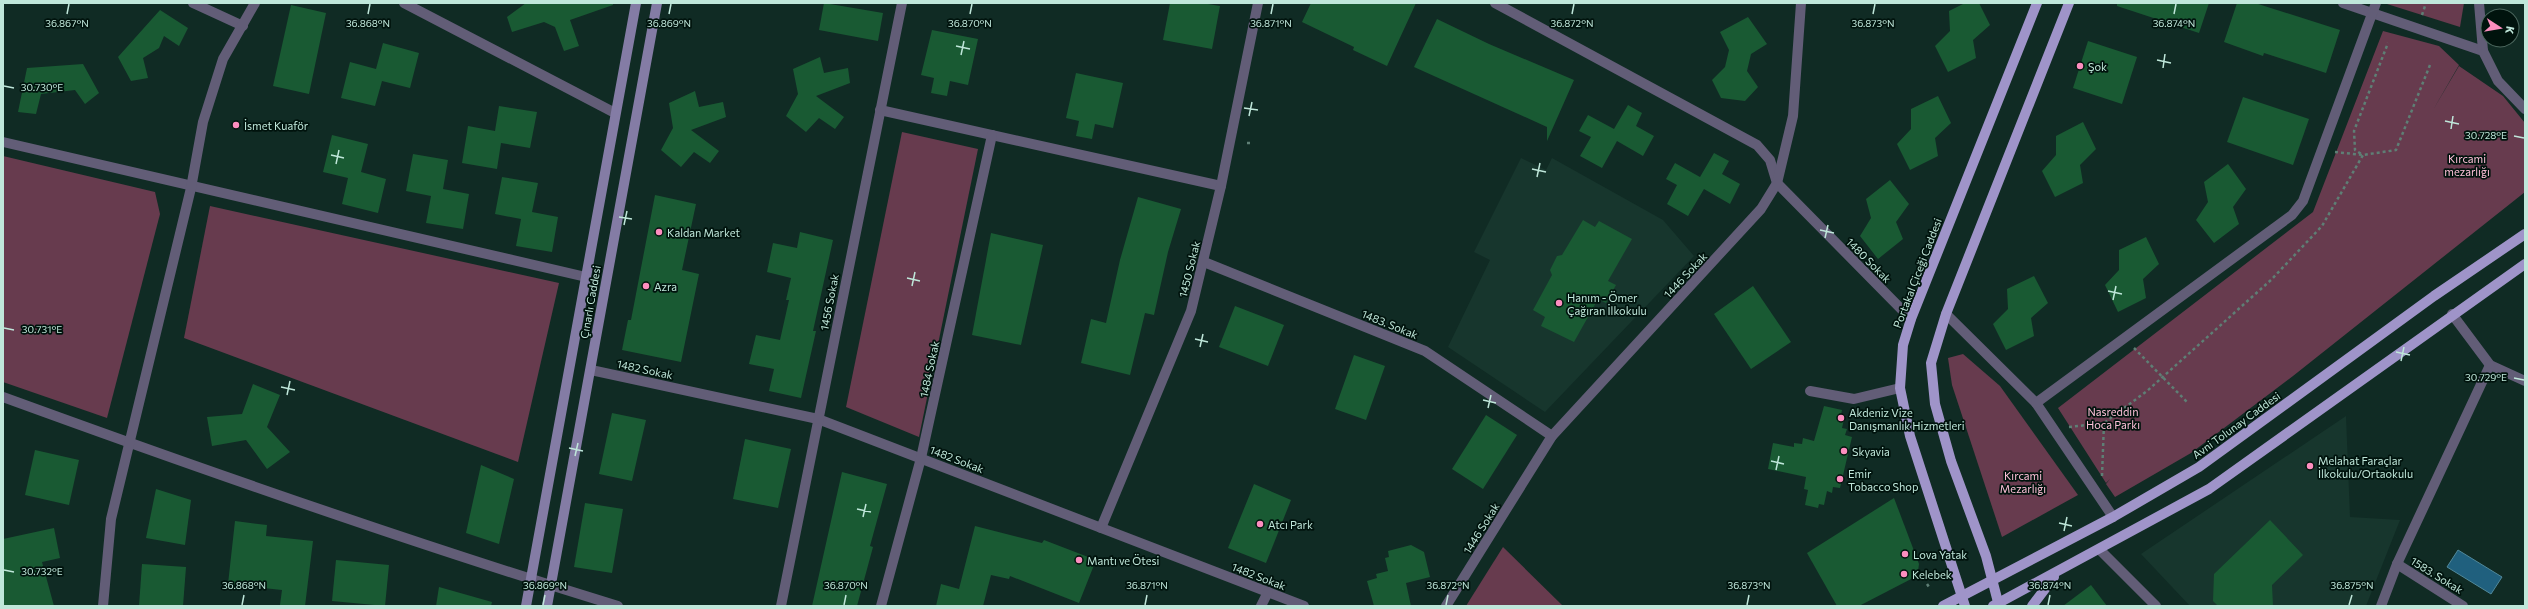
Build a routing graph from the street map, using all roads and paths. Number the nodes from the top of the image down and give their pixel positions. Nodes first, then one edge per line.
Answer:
1 (193, 3) edge
2 (255, 3) edge
3 (404, 3) edge
4 (636, 3) edge
5 (657, 3) edge
6 (902, 3) edge
7 (1258, 3) edge
8 (1801, 3) edge
9 (2037, 3) edge
10 (2069, 3) edge
11 (2343, 3) edge
12 (2376, 3) edge
13 (2426, 3) edge
14 (2479, 3) edge
15 (1498, 4) edge
16 (2373, 13) junction
17 (2422, 15) dead end
18 (243, 26) junction
19 (2388, 43) dead end
20 (2483, 51) junction
21 (2430, 65) dead end
22 (880, 110) junction
23 (2525, 110) edge
24 (615, 113) junction
25 (992, 135) junction
26 (3, 142) edge
27 (1248, 143) dead end
28 (1251, 144) dead end
29 (2363, 155) junction
30 (1777, 183) junction
31 (1221, 186) junction
32 (191, 188) junction
33 (2525, 234) edge
34 (1204, 262) junction
35 (2525, 264) edge
36 (586, 277) junction
37 (1946, 314) junction
38 (2452, 314) junction
39 (1911, 319) junction
40 (2133, 346) dead end
41 (2127, 351) dead end
42 (2490, 366) junction
43 (590, 370) junction
44 (2525, 381) edge
45 (1900, 388) junction
46 (1810, 391) dead end
47 (3, 397) edge
48 (2036, 403) junction
49 (818, 419) junction
50 (2064, 421) dead end
51 (2104, 423) junction
52 (2068, 427) junction
53 (2072, 434) dead end
54 (1552, 436) junction
55 (128, 443) junction
56 (921, 458) junction
57 (2097, 472) dead end
58 (2113, 517) junction
59 (1101, 528) junction
60 (2100, 550) junction
61 (2397, 564) junction
62 (2060, 571) junction
63 (1934, 574) dead end
64 (1930, 576) dead end
65 (530, 580) junction
66 (1992, 580) junction
67 (1927, 584) dead end
68 (550, 585) junction
69 (1929, 587) dead end
70 (1268, 592) junction
71 (1963, 601) edge
72 (1997, 605) edge
73 (103, 606) edge
74 (526, 606) edge
75 (547, 606) edge
76 (618, 606) edge
77 (781, 606) edge
78 (880, 606) edge
79 (1261, 606) edge
80 (1304, 606) edge
81 (1446, 606) edge
82 (1943, 606) edge
83 (2032, 606) edge
84 (2156, 606) edge
85 (2381, 606) edge
86 (2463, 606) edge

1 - 18 street
2 - 18 street
3 - 24 street
4 - 24 main road, Çınarlı Caddesi
5 - 43 main road, Çınarlı Caddesi
6 - 22 street, 1456 Sokak
7 - 31 street, 1450 Sokak
8 - 30 street, 1446 Sokak
9 - 39 main road, Portakal Çiceği Caddesi
10 - 37 main road
11 - 16 street
12 - 16 street
13 - 17 path
14 - 20 street
15 - 30 street
16 - 20 street
16 - 48 street
18 - 32 street
19 - 29 path
20 - 23 street
21 - 29 path
22 - 25 street
22 - 49 street, 1456 Sokak
24 - 36 main road, Çınarlı Caddesi
25 - 31 street
25 - 56 street, 1484 Sokak
26 - 32 street
27 - 28 path
29 - 51 path
30 - 39 street, 1480 Sokak
30 - 54 street, 1446 Sokak
31 - 34 street, 1450 Sokak
32 - 36 street
32 - 55 street
33 - 58 main road, Avni Tolunay Caddesi
34 - 54 street, 1483. Sokak
34 - 59 street, 1450 Sokak
35 - 38 main road
36 - 65 main road, Çınarlı Caddesi
37 - 48 street
37 - 66 main road
38 - 42 street
38 - 60 main road
39 - 45 main road, Portakal Çiceği Caddesi
40 - 41 path
42 - 44 street
42 - 61 street
43 - 49 street, 1482 Sokak
43 - 68 main road, Çınarlı Caddesi
45 - 46 street
45 - 71 main road, Portakal Çiceği Caddesi
47 - 55 street
48 - 58 street
49 - 56 street, 1482 Sokak
49 - 77 street, 1456 Sokak
50 - 52 path
51 - 52 path
51 - 57 path
52 - 53 path
54 - 81 street, 1446 Sokak
55 - 65 street
55 - 73 street
56 - 59 street, 1482 Sokak
56 - 78 street, 1484 Sokak
58 - 66 main road, Avni Tolunay Caddesi
59 - 70 street, 1482 Sokak
60 - 62 main road
60 - 84 street
61 - 85 street
61 - 86 street, 1583. Sokak
62 - 72 main road
62 - 83 main road
63 - 64 path
65 - 68 street
65 - 74 main road, Çınarlı Caddesi
66 - 71 main road, Avni Tolunay Caddesi
66 - 72 main road
67 - 69 path
68 - 75 main road, Çınarlı Caddesi
68 - 76 street
70 - 79 street
70 - 80 street, 1482 Sokak
71 - 82 main road, Avni Tolunay Caddesi

